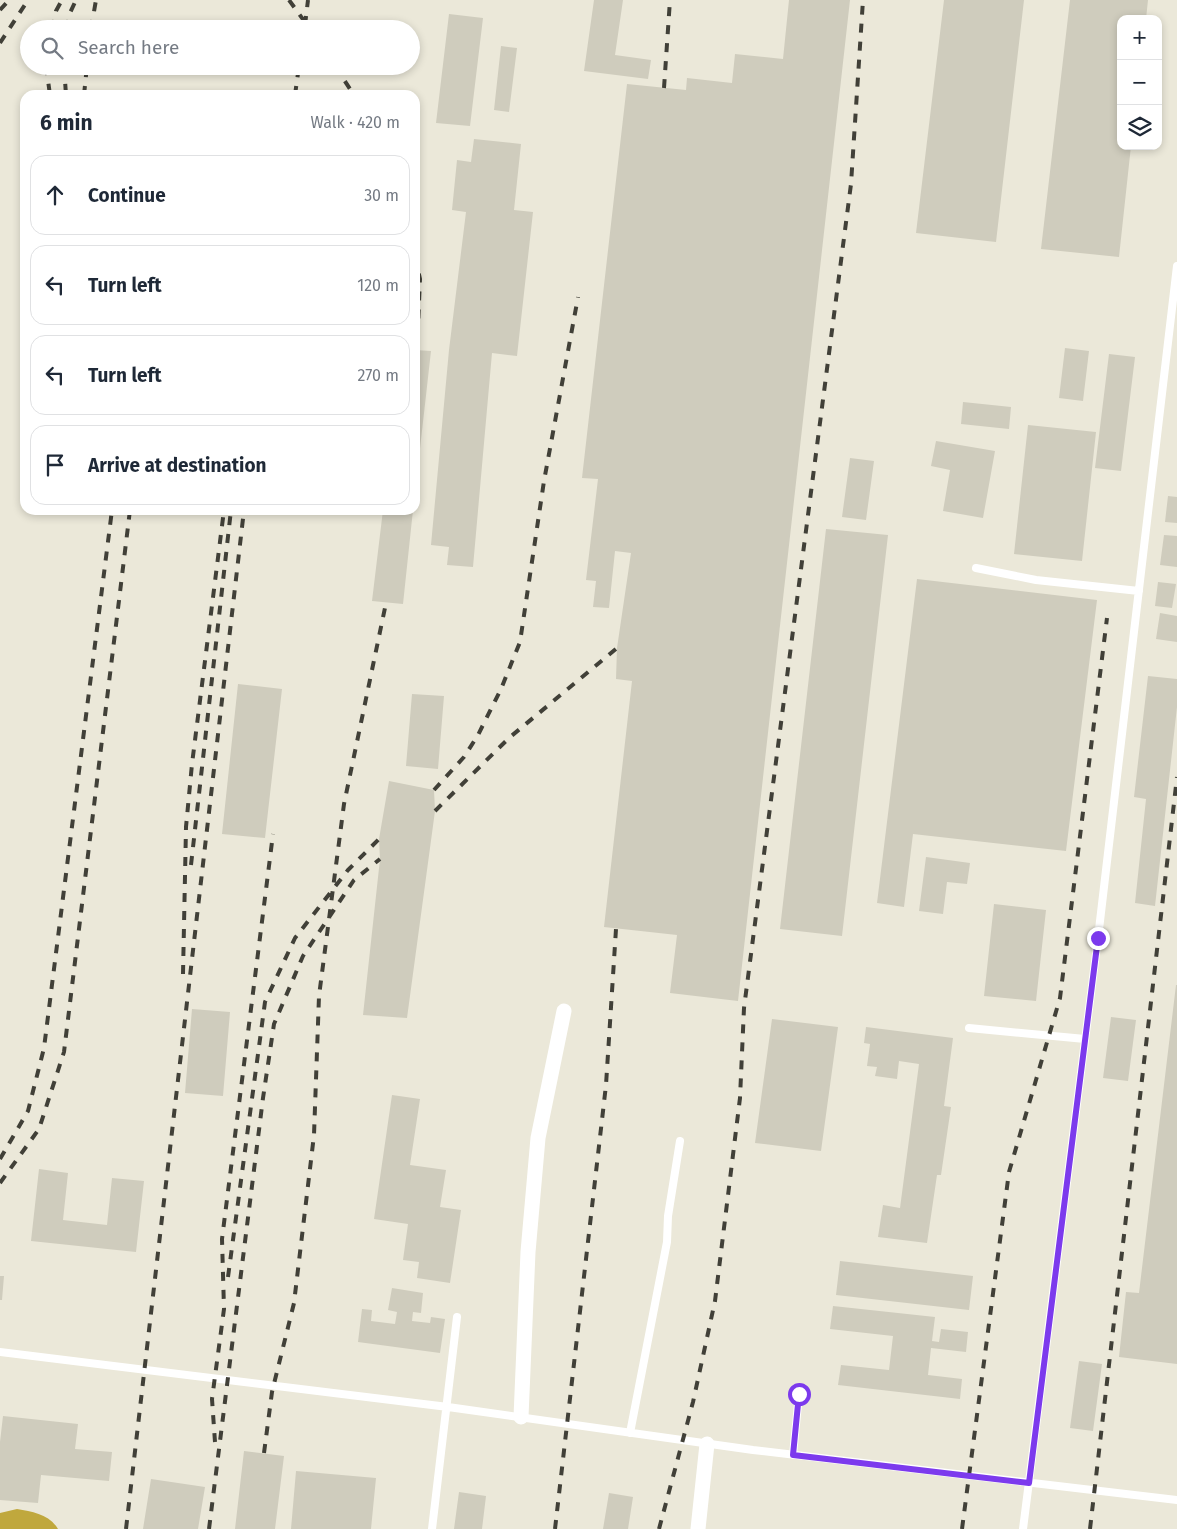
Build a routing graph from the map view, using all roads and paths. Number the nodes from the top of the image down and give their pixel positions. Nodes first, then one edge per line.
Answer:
1 (1177, 266) edge
2 (976, 568) dead end
3 (1139, 591) junction
4 (564, 1011) dead end
5 (969, 1028) dead end
6 (1085, 1039) junction
7 (680, 1141) dead end
8 (457, 1317) dead end
9 (0, 1352) edge
10 (799, 1394) dead end
11 (448, 1407) junction
12 (521, 1417) junction
13 (630, 1433) junction
14 (707, 1444) junction
15 (793, 1455) junction
16 (1029, 1483) junction
17 (1177, 1500) edge
18 (432, 1529) edge
19 (698, 1529) edge
20 (1023, 1529) edge

1 - 3 lane
2 - 3 lane
3 - 6 lane
4 - 12 street
5 - 6 lane
6 - 16 lane
7 - 13 lane
8 - 11 lane
9 - 11 lane
10 - 15 lane
11 - 12 lane
11 - 18 lane
12 - 13 lane
13 - 14 lane
14 - 15 lane
14 - 19 street
15 - 16 lane
16 - 17 lane
16 - 20 lane

